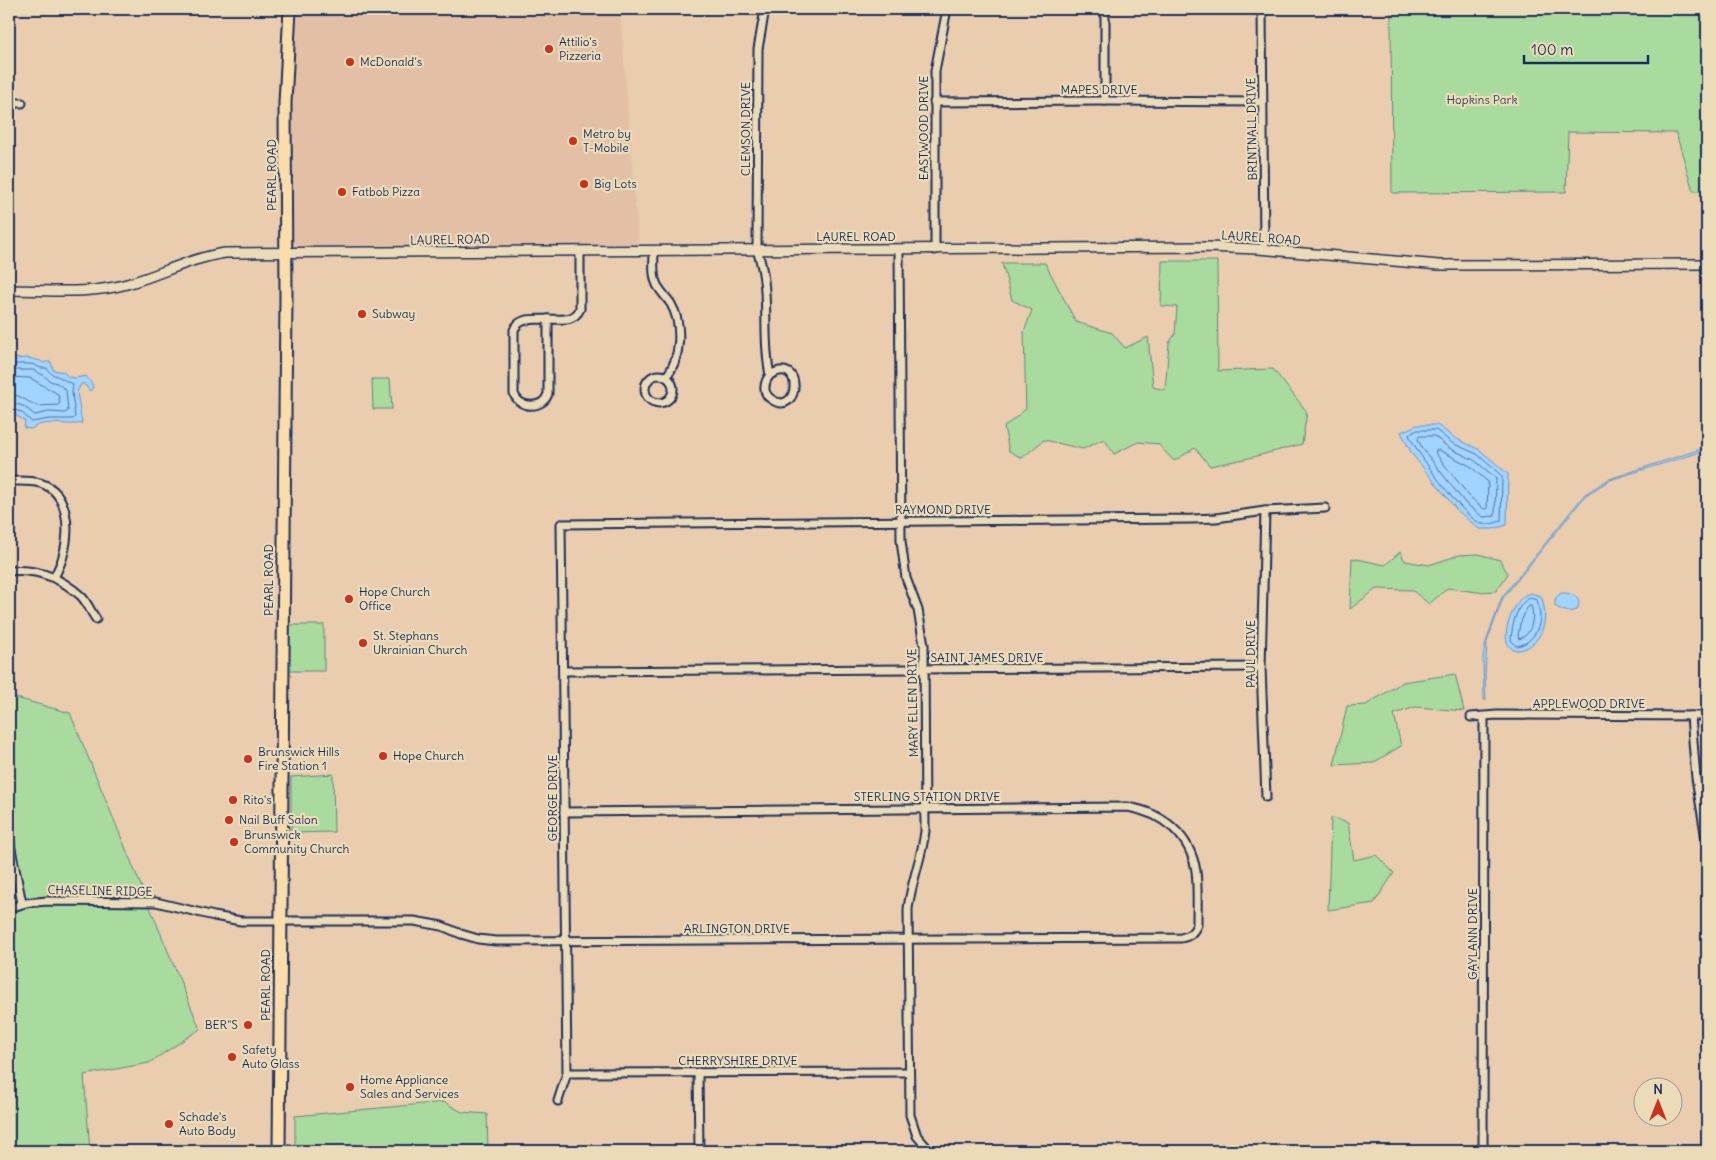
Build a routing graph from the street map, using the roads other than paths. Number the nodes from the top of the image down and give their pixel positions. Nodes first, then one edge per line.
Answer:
1 (290, 9) edge
2 (765, 9) edge
3 (947, 9) edge
4 (1105, 9) edge
5 (1262, 9) edge
6 (1105, 101) junction
7 (934, 102) junction
8 (1263, 102) junction
9 (9, 103) edge
10 (22, 103) dead end
11 (1264, 249) junction
12 (757, 250) junction
13 (899, 250) junction
14 (935, 250) junction
15 (654, 251) junction
16 (580, 252) junction
17 (286, 253) junction
18 (1707, 264) edge
19 (9, 290) edge
20 (548, 319) junction
21 (770, 375) junction
22 (666, 377) junction
23 (9, 481) edge
24 (1325, 508) dead end
25 (1265, 511) junction
26 (901, 522) junction
27 (561, 524) joint
28 (9, 571) edge
29 (54, 578) junction
30 (96, 619) dead end
31 (1262, 667) junction
32 (923, 670) junction
33 (563, 671) junction
34 (1691, 716) junction
35 (1707, 716) edge
36 (1471, 717) dead end
37 (1484, 717) junction
38 (1266, 796) dead end
39 (925, 809) junction
40 (564, 812) junction
41 (9, 840) edge
42 (1707, 845) edge
43 (22, 903) junction
44 (9, 908) edge
45 (280, 922) junction
46 (1194, 931) joint
47 (908, 939) junction
48 (565, 941) junction
49 (698, 1072) junction
50 (909, 1072) junction
51 (567, 1073) junction
52 (558, 1101) dead end
53 (279, 1151) edge
54 (699, 1151) edge
55 (930, 1151) edge
56 (1483, 1151) edge

1 - 17 main road, PEARL ROAD
2 - 12 street, CLEMSON DRIVE
3 - 7 street, EASTWOOD DRIVE
4 - 6 street
5 - 8 street, BRINTNALL DRIVE
6 - 7 street, MAPES DRIVE
6 - 8 street, MAPES DRIVE
7 - 14 street, EASTWOOD DRIVE
8 - 11 street, BRINTNALL DRIVE
9 - 10 street
11 - 14 street, LAUREL ROAD
11 - 18 street, LAUREL ROAD
12 - 13 street, LAUREL ROAD
12 - 15 street, LAUREL ROAD
12 - 21 street, CLEMSON DRIVE
13 - 14 street, LAUREL ROAD
13 - 26 street, MARY ELLEN DRIVE
15 - 16 street, LAUREL ROAD
15 - 22 street
16 - 17 street, LAUREL ROAD
16 - 20 street
17 - 19 street, LAUREL ROAD
17 - 45 main road, PEARL ROAD
20 - 20 street
21 - 21 street
22 - 22 street
23 - 29 street
24 - 25 street, RAYMOND DRIVE
25 - 26 street, RAYMOND DRIVE
25 - 31 street, PAUL DRIVE
26 - 27 street, RAYMOND DRIVE
26 - 32 street, MARY ELLEN DRIVE
27 - 33 street, GEORGE DRIVE
28 - 29 street
29 - 30 street
31 - 32 street, SAINT JAMES DRIVE
31 - 38 street, PAUL DRIVE
32 - 33 street, SAINT JAMES DRIVE
32 - 39 street, MARY ELLEN DRIVE
33 - 40 street, GEORGE DRIVE
34 - 35 street, APPLEWOOD DRIVE
34 - 37 street, APPLEWOOD DRIVE
34 - 42 street
36 - 37 street, APPLEWOOD DRIVE
37 - 56 street, GAYLANN DRIVE
39 - 40 street, STERLING STATION DRIVE
39 - 46 street, STERLING STATION DRIVE
39 - 47 street, MARY ELLEN DRIVE
40 - 48 street, GEORGE DRIVE
41 - 43 street
43 - 44 street, CHASELINE RIDGE
43 - 45 street, CHASELINE RIDGE
45 - 48 street, ARLINGTON DRIVE
45 - 53 main road, PEARL ROAD
46 - 47 street, ARLINGTON DRIVE
47 - 48 street, ARLINGTON DRIVE
47 - 50 street, MARY ELLEN DRIVE
48 - 51 street, GEORGE DRIVE
49 - 50 street, CHERRYSHIRE DRIVE
49 - 51 street, CHERRYSHIRE DRIVE
49 - 54 street
50 - 55 street, MARY ELLEN DRIVE
51 - 52 street, GEORGE DRIVE

